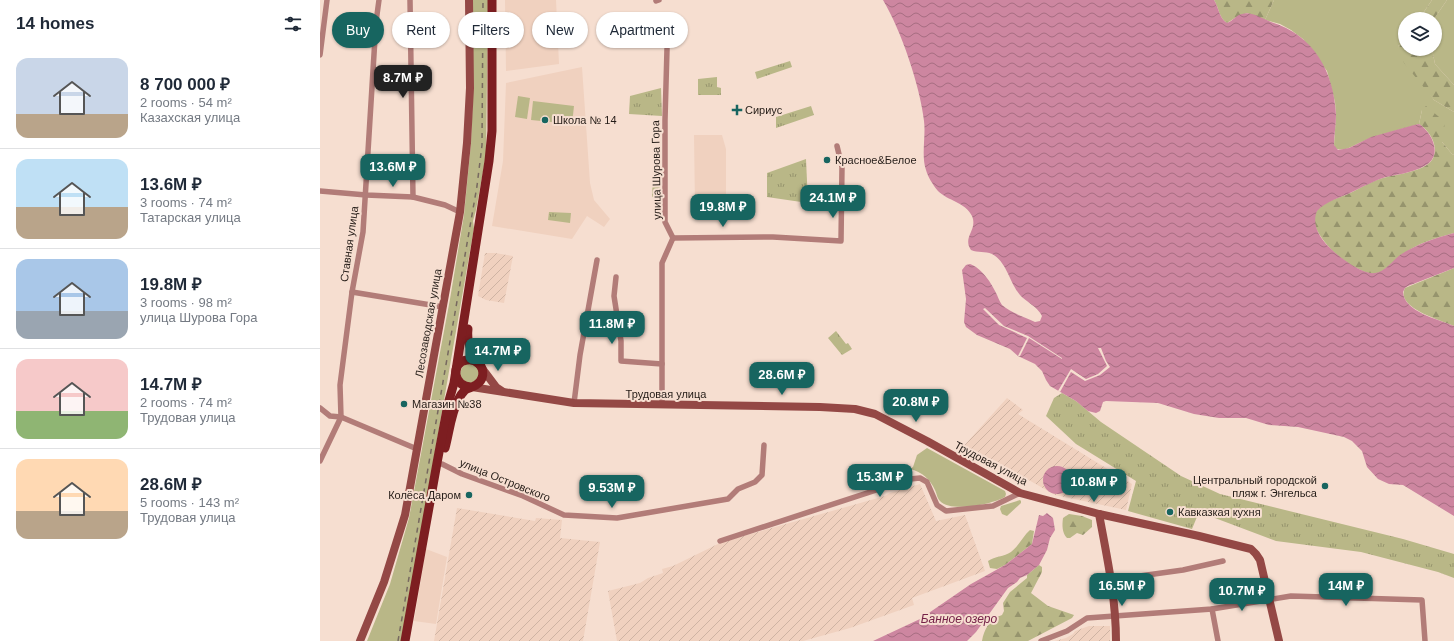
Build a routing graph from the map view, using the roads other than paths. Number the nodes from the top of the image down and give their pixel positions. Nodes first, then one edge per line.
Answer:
1 (327, 0) edge
2 (379, 0) edge
3 (410, 0) edge
4 (469, 0) edge
5 (492, 0) edge
6 (498, 0) edge
7 (667, 49) dead end
8 (320, 55) edge
9 (837, 146) dead end
10 (320, 191) edge
11 (366, 195) junction
12 (413, 197) junction
13 (460, 212) junction
14 (673, 238) junction
15 (597, 260) dead end
16 (616, 277) dead end
17 (352, 292) junction
18 (443, 307) junction
19 (662, 364) junction
20 (480, 365) junction
21 (456, 372) junction
22 (472, 387) junction
23 (503, 392) junction
24 (574, 404) junction
25 (662, 405) junction
26 (320, 408) edge
27 (341, 417) junction
28 (764, 445) dead end
29 (417, 449) junction
30 (320, 461) edge
31 (442, 464) junction
32 (1020, 493) junction
33 (1099, 514) junction
34 (720, 541) dead end
35 (1223, 561) dead end
36 (1111, 580) junction
37 (1269, 599) junction
38 (1212, 609) junction
39 (1116, 617) junction
40 (360, 641) edge
41 (405, 641) edge
42 (410, 641) edge
43 (1041, 641) edge
44 (1116, 641) edge
45 (1218, 641) edge
46 (1279, 641) edge
47 (1425, 641) edge

1 - 8 street
2 - 11 street, Ставная улица
3 - 12 street
4 - 13 main road, Лесозаводская улица
5 - 21 main road
6 - 20 main road
7 - 14 street, улица Шурова Гора
9 - 14 street
10 - 11 street
11 - 12 street
11 - 17 street, Ставная улица
12 - 13 street
13 - 18 main road, Лесозаводская улица
14 - 19 street
15 - 24 street
16 - 19 street
17 - 18 street
17 - 27 street, Ставная улица
18 - 29 main road, Лесозаводская улица
19 - 25 street
20 - 21 main road
20 - 22 main road
20 - 23 main road
21 - 22 main road
21 - 41 main road
22 - 23 main road, Трудовая улица
22 - 31 main road
23 - 24 main road, Трудовая улица
24 - 25 main road, Трудовая улица
25 - 32 main road, Трудовая улица
26 - 27 street
27 - 29 street
27 - 30 street, Ставная улица
28 - 31 street, улица Островского
29 - 40 main road, Лесозаводская улица
31 - 42 main road
32 - 33 main road, Трудовая улица
32 - 34 street
33 - 36 main road
33 - 37 main road, Трудовая улица
35 - 36 street
36 - 39 main road
37 - 38 street
37 - 46 main road
37 - 47 street
38 - 39 street
38 - 45 street
39 - 43 street
39 - 44 main road

